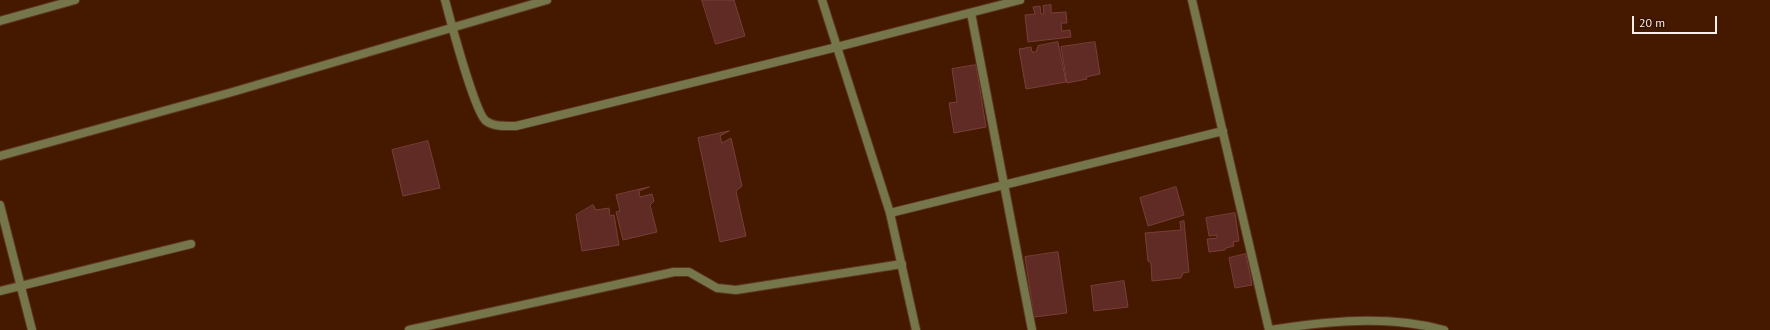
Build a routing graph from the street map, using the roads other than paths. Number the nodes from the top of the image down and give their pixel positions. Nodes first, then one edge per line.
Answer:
1 (75, 0) edge
2 (445, 0) edge
3 (547, 0) edge
4 (822, 0) edge
5 (1020, 0) edge
6 (1192, 0) edge
7 (971, 13) junction
8 (0, 21) edge
9 (453, 29) junction
10 (837, 47) junction
11 (1223, 131) junction
12 (0, 156) edge
13 (1004, 185) junction
14 (0, 205) edge
15 (890, 213) junction
16 (191, 244) dead end
17 (902, 264) junction
18 (21, 286) junction
19 (0, 291) edge
20 (32, 330) edge
21 (409, 330) edge
22 (916, 330) edge
23 (1032, 330) edge
24 (1270, 330) edge
25 (1444, 330) edge

1 - 8 street
2 - 9 street
3 - 9 street
4 - 10 street
5 - 7 street
6 - 11 street
7 - 10 street
7 - 13 street
9 - 10 street
9 - 12 street
10 - 15 street
11 - 13 street
11 - 24 street
13 - 15 street
13 - 23 street
14 - 18 street
15 - 17 street
16 - 18 street
17 - 21 street
17 - 22 street
18 - 19 street
18 - 20 street
24 - 25 street

